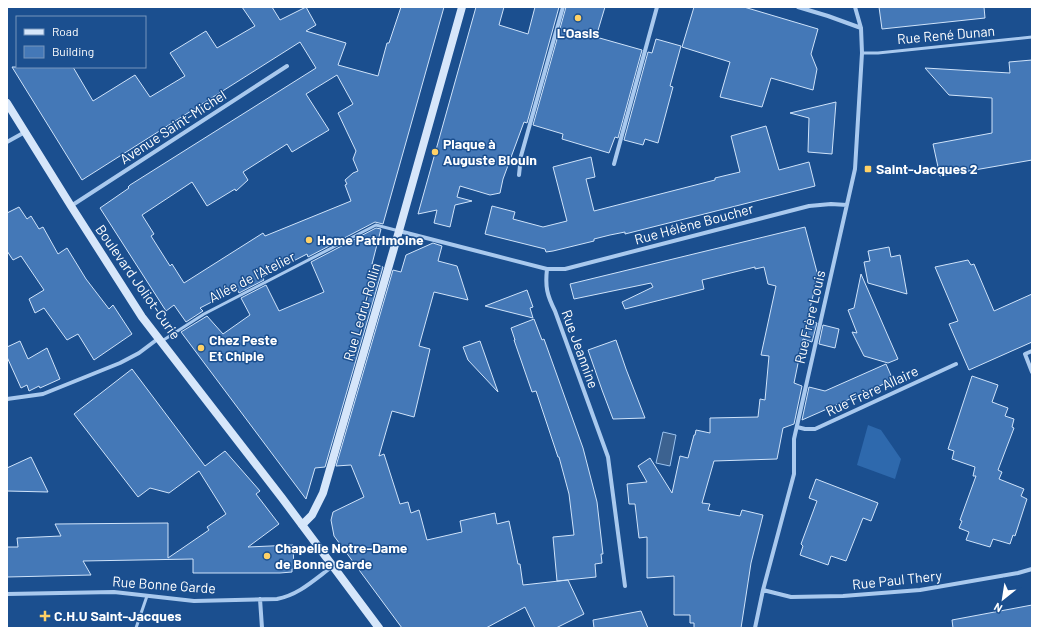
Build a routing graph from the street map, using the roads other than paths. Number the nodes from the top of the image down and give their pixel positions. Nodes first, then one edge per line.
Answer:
1 (462, 7) edge
2 (563, 7) edge
3 (657, 7) edge
4 (798, 7) edge
5 (855, 7) edge
6 (861, 28) junction
7 (1032, 37) edge
8 (862, 53) junction
9 (287, 66) dead end
10 (7, 103) edge
11 (25, 132) junction
12 (7, 142) edge
13 (614, 164) dead end
14 (519, 175) dead end
15 (71, 206) junction
16 (847, 206) junction
17 (399, 231) junction
18 (547, 269) junction
19 (161, 340) junction
20 (1032, 351) edge
21 (956, 364) dead end
22 (1032, 372) edge
23 (7, 399) edge
24 (796, 427) junction
25 (302, 525) junction
26 (333, 566) junction
27 (1032, 569) edge
28 (625, 586) dead end
29 (763, 590) junction
30 (7, 594) edge
31 (147, 596) junction
32 (260, 600) junction
33 (136, 628) edge
34 (262, 628) edge
35 (379, 628) edge
36 (755, 628) edge

1 - 17 main road, Rue Ledru-Rollin
2 - 14 street
3 - 13 street
4 - 6 street
5 - 6 street, Rue Frère Louis
6 - 8 street, Rue Frère Louis
7 - 8 lane, Rue René Dunan
8 - 16 street, Rue Frère Louis
9 - 15 street, Avenue Saint-Michel
10 - 11 main road, Boulevard Joliot-Curie
11 - 12 street
11 - 15 main road, Boulevard Joliot-Curie
15 - 19 main road, Boulevard Joliot-Curie
16 - 18 street, Rue Hélène Boucher
16 - 24 street, Rue Frère Louis
17 - 18 street
17 - 19 lane, Allée de l'Atelier
17 - 25 main road, Rue Ledru-Rollin
18 - 28 street, Rue Jeannine
19 - 23 street
19 - 25 main road, Boulevard Joliot-Curie
20 - 22 street
21 - 24 street, Rue Frère Allaire
24 - 29 street, Rue Frère Louis
25 - 26 main road, Boulevard Joliot-Curie
26 - 32 street, Rue Bonne Garde
26 - 35 main road, Boulevard Joliot-Curie
27 - 29 street, Rue Paul Thery
29 - 36 street, Rue Frère Louis
30 - 31 street, Rue Bonne Garde
31 - 32 street, Rue Bonne Garde
31 - 33 lane
32 - 34 street

